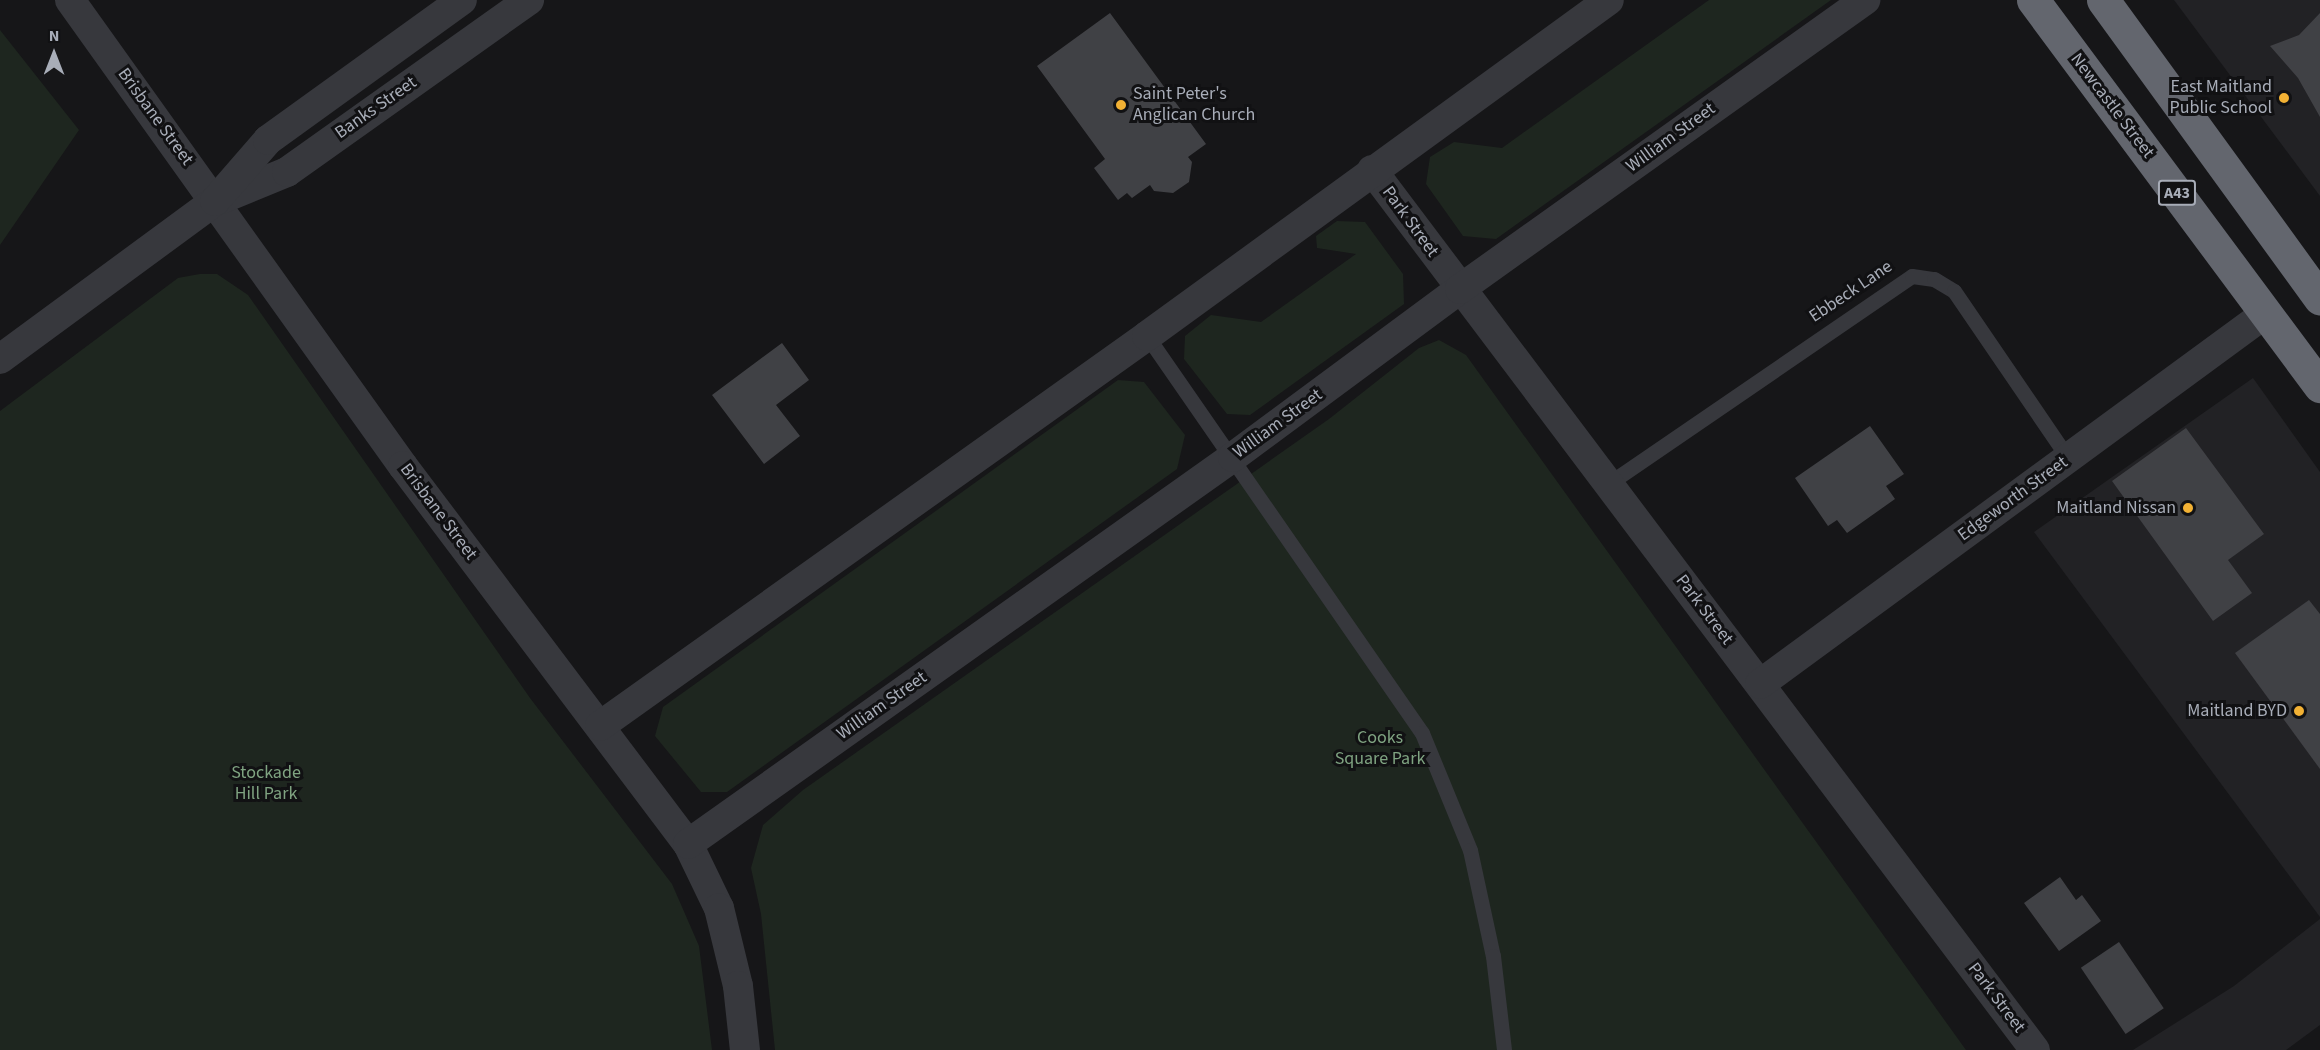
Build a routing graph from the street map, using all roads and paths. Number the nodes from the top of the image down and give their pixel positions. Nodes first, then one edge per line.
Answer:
1 (70, 0) edge
2 (462, 0) edge
3 (529, 0) edge
4 (1609, 0) edge
5 (1865, 0) edge
6 (2033, 0) edge
7 (2103, 0) edge
8 (1372, 170) junction
9 (215, 201) junction
10 (1460, 290) junction
11 (2320, 299) edge
12 (2266, 313) junction
13 (1147, 336) junction
14 (0, 359) edge
15 (2320, 386) edge
16 (1233, 457) junction
17 (2068, 458) junction
18 (1608, 484) junction
19 (1760, 684) junction
20 (600, 726) junction
21 (688, 844) junction
22 (745, 1050) edge
23 (1504, 1050) edge
24 (2035, 1050) edge

1 - 9 street, Brisbane Street
2 - 9 street, Banks Street
3 - 9 street, Banks Street
4 - 8 street
5 - 10 street, William Street
6 - 12 highway, Newcastle Street / A43
7 - 11 highway
8 - 10 street, Park Street
8 - 13 street
9 - 14 street, Banks Street
9 - 20 street, Brisbane Street
10 - 16 street, William Street
10 - 18 street, Park Street
12 - 15 highway, Newcastle Street / A43
12 - 17 street, Edgeworth Street
13 - 16 lane
13 - 20 street
16 - 21 street, William Street
16 - 23 lane
17 - 18 lane, Ebbeck Lane
17 - 19 street, Edgeworth Street
18 - 19 street, Park Street
19 - 24 street, Park Street
20 - 21 street, Brisbane Street
21 - 22 street, Brisbane Street

